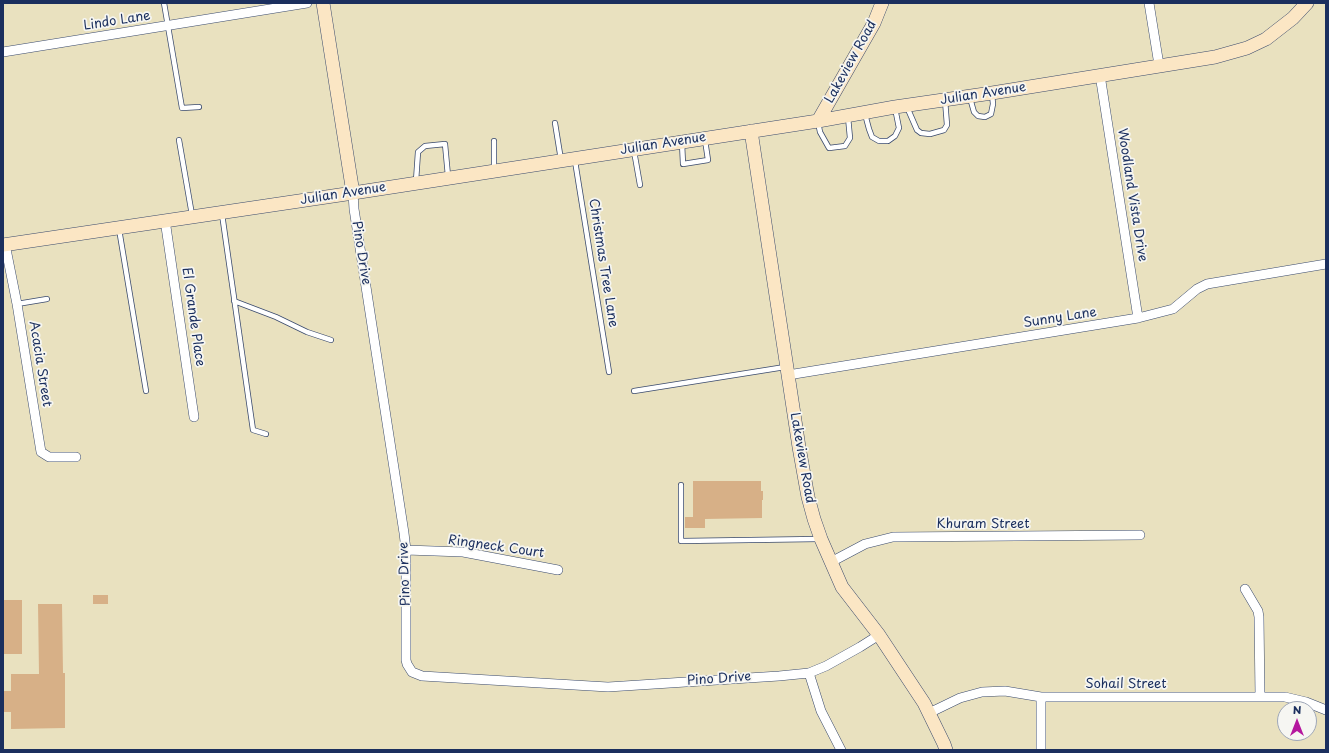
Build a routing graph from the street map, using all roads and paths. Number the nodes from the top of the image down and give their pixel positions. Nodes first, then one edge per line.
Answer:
1 (164, 3) edge
2 (307, 3) edge
3 (323, 3) edge
4 (882, 3) edge
5 (1149, 3) edge
6 (1307, 3) edge
7 (167, 26) junction
8 (3, 52) edge
9 (1159, 65) junction
10 (1100, 75) junction
11 (992, 93) junction
12 (970, 96) junction
13 (945, 100) junction
14 (199, 106) dead end
15 (901, 106) junction
16 (864, 113) junction
17 (848, 116) junction
18 (818, 121) junction
19 (555, 123) dead end
20 (751, 131) junction
21 (705, 138) junction
22 (179, 140) dead end
23 (494, 141) dead end
24 (682, 141) junction
25 (634, 149) junction
26 (575, 158) junction
27 (561, 160) junction
28 (494, 171) junction
29 (448, 178) junction
30 (416, 183) junction
31 (640, 185) dead end
32 (353, 193) junction
33 (222, 212) junction
34 (192, 216) junction
35 (165, 220) junction
36 (119, 227) junction
37 (4, 244) edge
38 (1326, 264) edge
39 (47, 299) dead end
40 (234, 301) junction
41 (17, 304) junction
42 (1138, 318) junction
43 (331, 340) dead end
44 (788, 371) junction
45 (609, 372) dead end
46 (146, 391) dead end
47 (634, 391) dead end
48 (194, 417) dead end
49 (266, 434) dead end
50 (76, 457) dead end
51 (681, 485) dead end
52 (1140, 535) dead end
53 (821, 539) junction
54 (406, 550) junction
55 (831, 562) junction
56 (558, 570) dead end
57 (1245, 589) dead end
58 (879, 635) junction
59 (809, 673) junction
60 (1041, 697) junction
61 (1260, 697) junction
62 (1326, 710) edge
63 (929, 713) junction
64 (841, 750) edge
65 (946, 750) edge
66 (1042, 750) edge

1 - 7 lane
2 - 7 street, Lindo Lane
3 - 32 main road, Pino Drive
4 - 18 main road, Lakeview Road
5 - 9 street
6 - 9 main road, Julian Avenue
7 - 8 street, Lindo Lane
7 - 14 lane
9 - 10 main road, Julian Avenue
10 - 11 main road, Julian Avenue
10 - 42 street, Woodland Vista Drive
11 - 12 main road, Julian Avenue
11 - 12 lane
12 - 13 main road, Julian Avenue
13 - 15 main road, Julian Avenue
13 - 15 lane
15 - 16 main road, Julian Avenue
15 - 16 lane
16 - 17 main road, Julian Avenue
17 - 18 main road, Julian Avenue
17 - 18 lane
18 - 20 main road, Julian Avenue
19 - 27 lane
20 - 21 main road, Julian Avenue
20 - 44 main road, Lakeview Road
21 - 24 main road, Julian Avenue
21 - 24 lane
22 - 34 lane
23 - 28 lane
24 - 25 main road, Julian Avenue
25 - 26 main road, Julian Avenue
25 - 31 lane
26 - 27 main road, Julian Avenue
26 - 45 lane, Christmas Tree Lane
27 - 28 main road, Julian Avenue
28 - 29 main road, Julian Avenue
29 - 30 main road, Julian Avenue
29 - 30 lane
30 - 32 main road, Julian Avenue
32 - 33 main road, Julian Avenue
32 - 54 street, Pino Drive
33 - 34 main road, Julian Avenue
33 - 40 lane
34 - 35 main road, Julian Avenue
35 - 36 main road, Julian Avenue
35 - 48 street, El Grande Place
36 - 37 main road, Julian Avenue
36 - 46 lane
37 - 41 street, Acacia Street
38 - 42 street, Sunny Lane
39 - 41 lane
40 - 43 lane
40 - 49 lane
41 - 50 street, Acacia Street
42 - 44 street, Sunny Lane
44 - 47 lane
44 - 53 main road, Lakeview Road
51 - 53 lane
52 - 55 street, Khuram Street
53 - 55 main road, Lakeview Road
54 - 56 street, Ringneck Court
54 - 59 street, Pino Drive
55 - 58 main road, Lakeview Road
57 - 61 street
58 - 59 street, Pino Drive
58 - 63 main road, Lakeview Road
59 - 64 street
60 - 61 street, Sohail Street
60 - 63 street, Sohail Street
60 - 66 street
61 - 62 street, Sohail Street
63 - 65 main road, Lakeview Road

